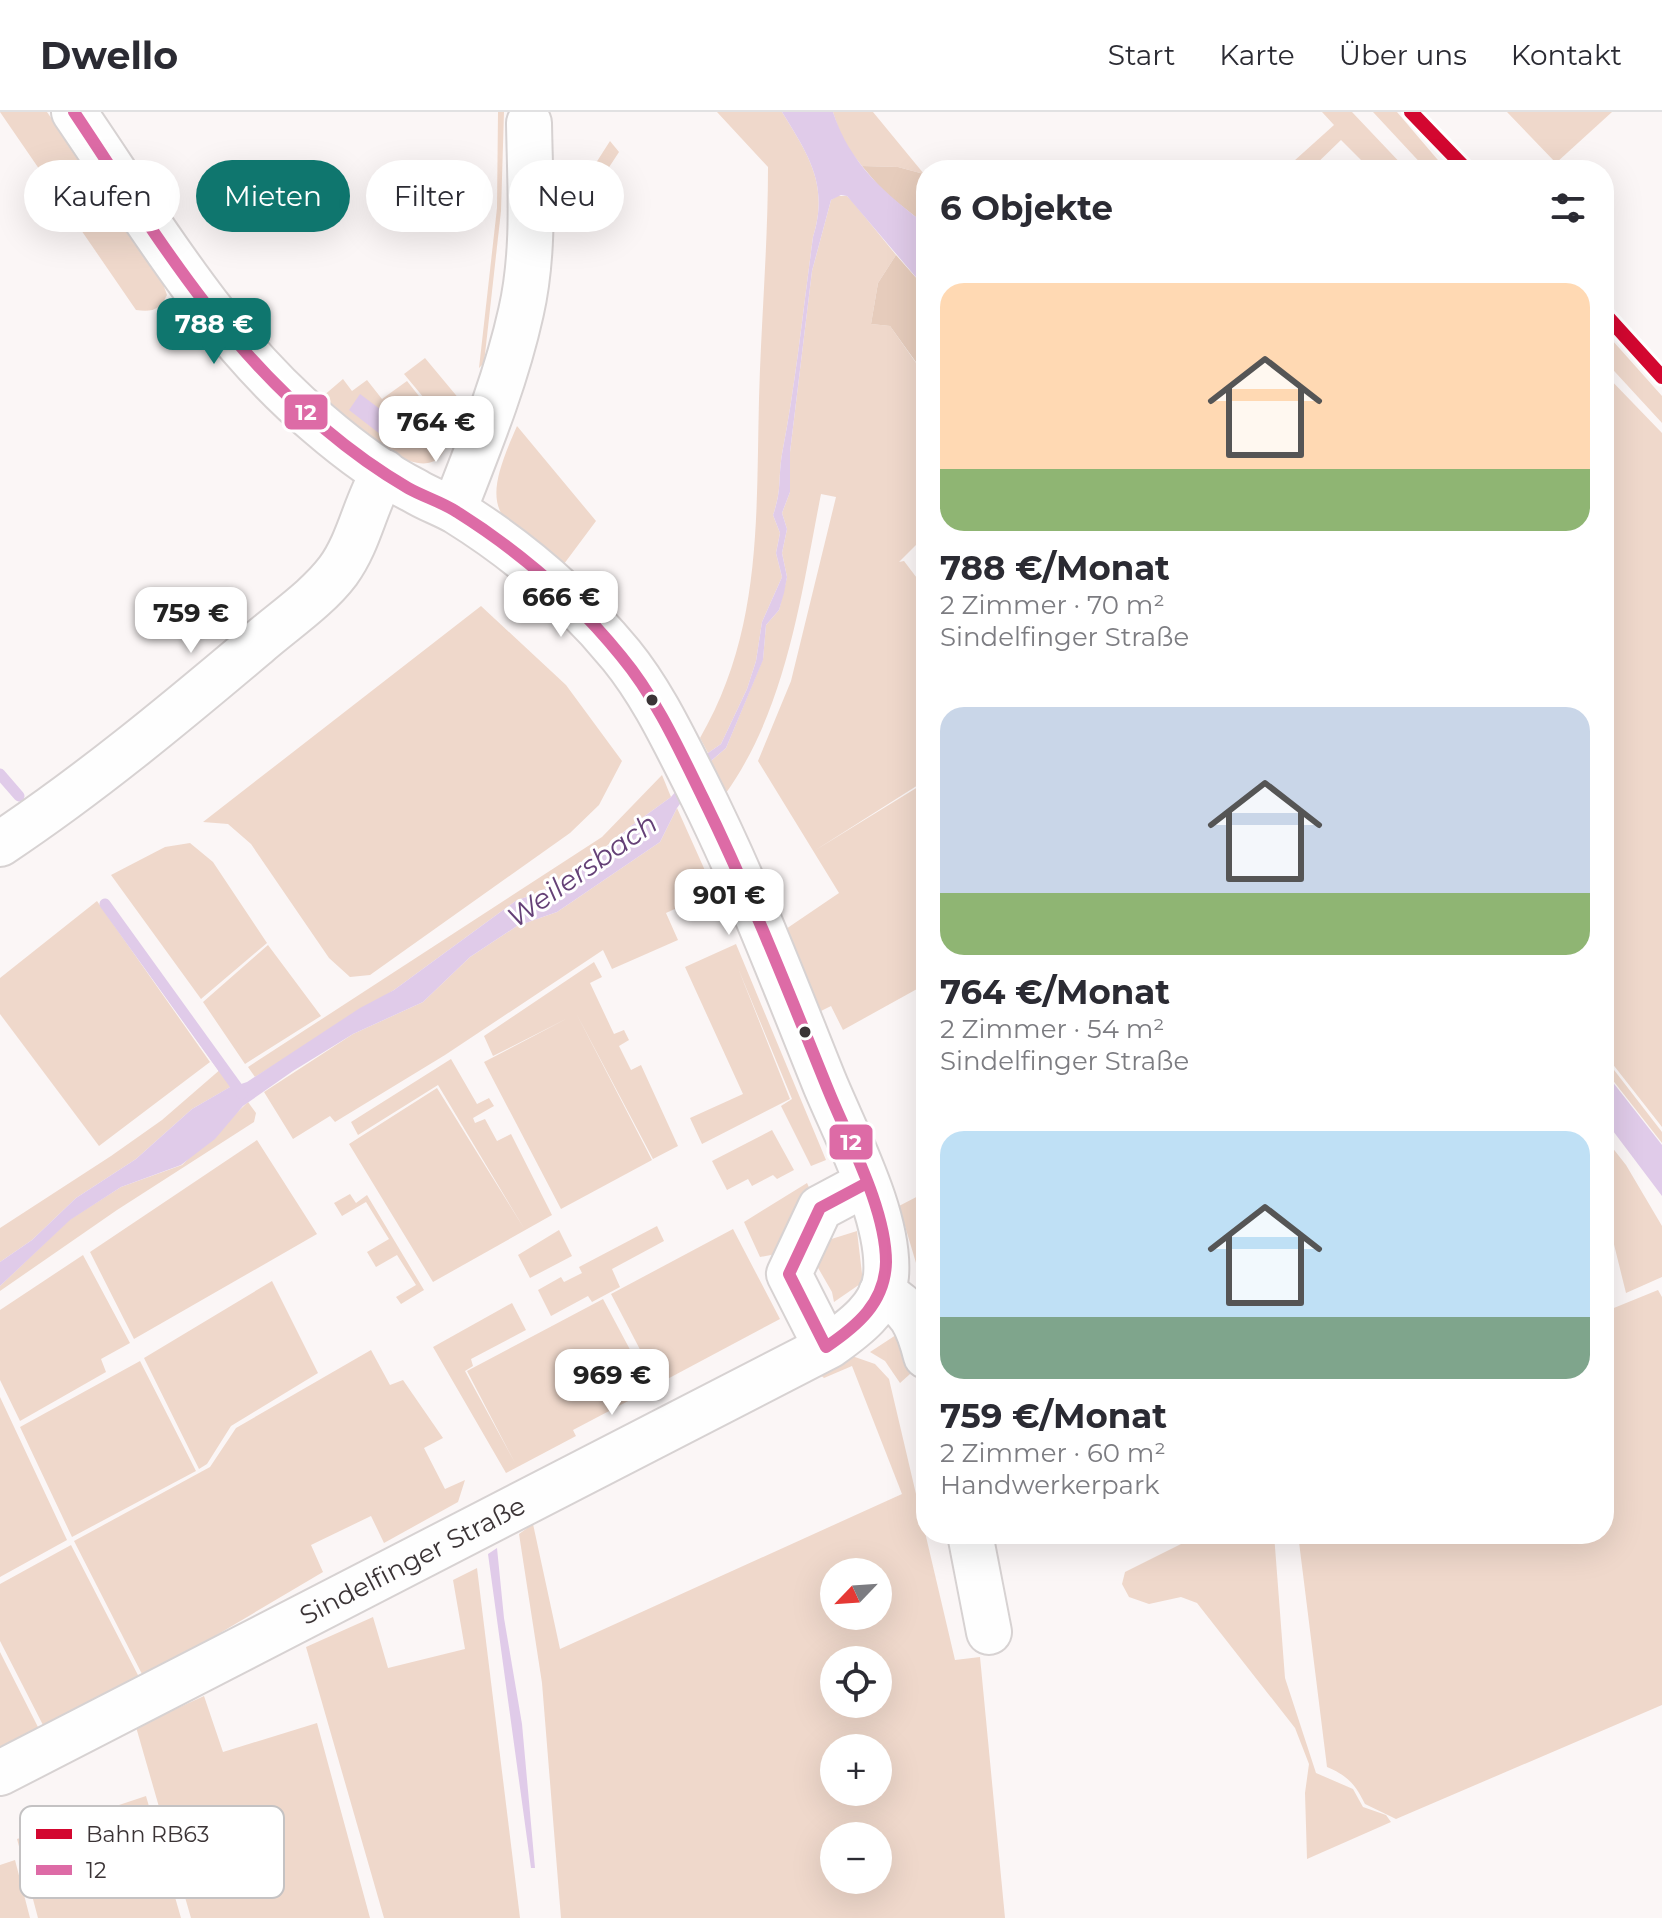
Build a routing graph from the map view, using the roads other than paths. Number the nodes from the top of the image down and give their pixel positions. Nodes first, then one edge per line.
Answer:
1 (74, 112) edge
2 (529, 123) dead end
3 (384, 472) junction
4 (454, 510) junction
5 (0, 844) edge
6 (865, 1184) junction
7 (881, 1293) junction
8 (916, 1325) edge
9 (826, 1347) junction
10 (972, 1544) edge
11 (989, 1632) dead end
12 (0, 1773) edge

1 - 3 street
2 - 4 street
3 - 4 street
3 - 5 street
4 - 6 street
6 - 7 street
6 - 9 street
7 - 8 street
7 - 9 street, Sindelfinger Straße
9 - 12 street, Sindelfinger Straße
10 - 11 street

